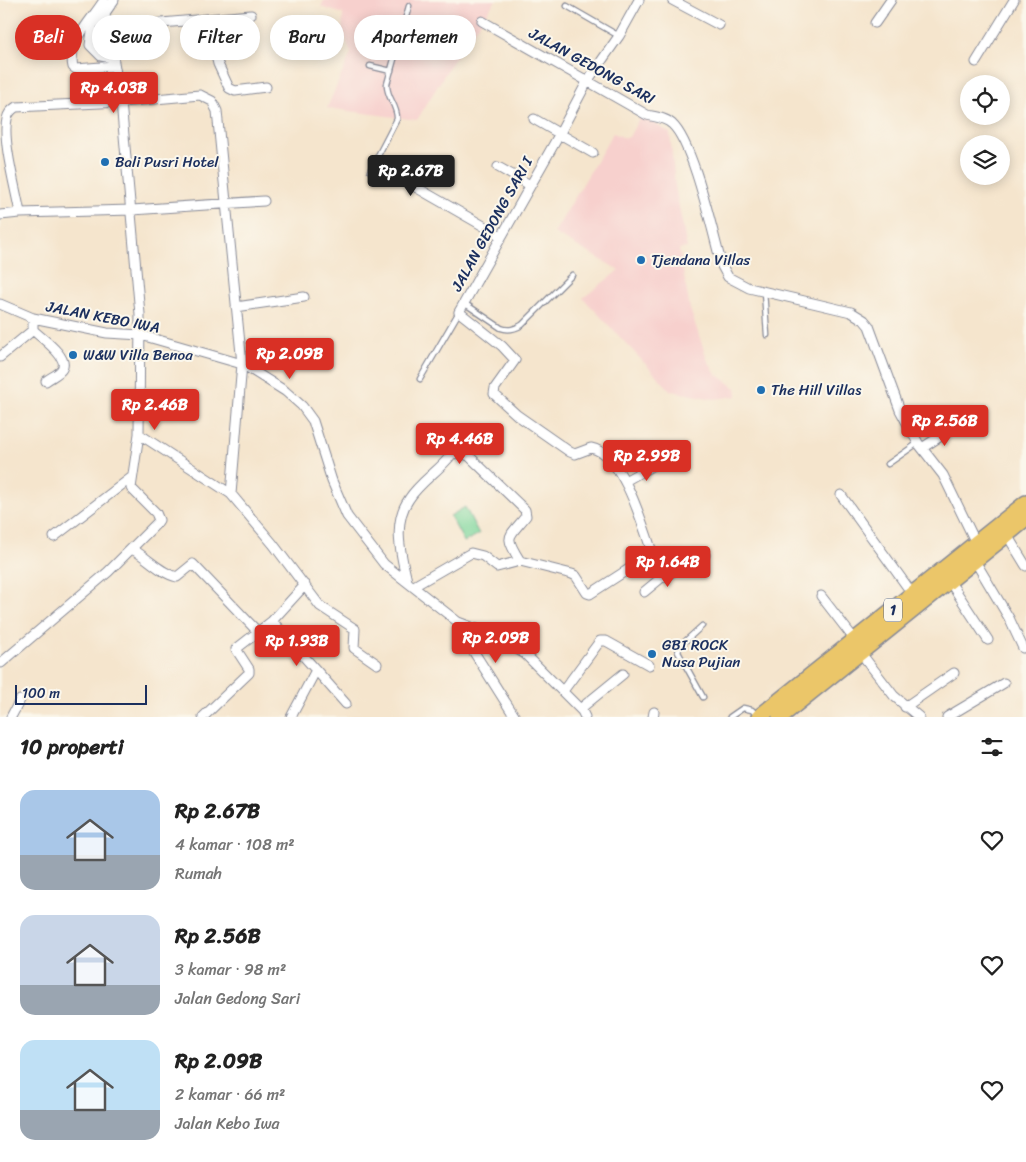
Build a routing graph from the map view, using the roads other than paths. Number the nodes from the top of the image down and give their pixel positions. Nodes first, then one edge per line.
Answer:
1 (104, 0) edge
2 (114, 0) edge
3 (639, 0) edge
4 (672, 0) edge
5 (891, 0) edge
6 (1014, 0) edge
7 (409, 6) dead end
8 (567, 6) dead end
9 (482, 21) dead end
10 (180, 22) edge
11 (875, 23) dead end
12 (719, 25) dead end
13 (619, 36) junction
14 (217, 60) edge
15 (113, 62) junction
16 (976, 62) dead end
17 (370, 66) dead end
18 (390, 71) junction
19 (588, 80) junction
20 (266, 86) dead end
21 (121, 102) junction
22 (534, 119) dead end
23 (559, 135) junction
24 (593, 153) dead end
25 (498, 167) dead end
26 (370, 171) dead end
27 (398, 177) dead end
28 (530, 185) junction
29 (264, 201) dead end
30 (226, 205) junction
31 (132, 210) junction
32 (20, 213) junction
33 (0, 216) edge
34 (502, 236) junction
35 (572, 274) dead end
36 (764, 291) junction
37 (304, 297) dead end
38 (464, 303) junction
39 (0, 306) edge
40 (236, 307) junction
41 (459, 312) junction
42 (33, 318) junction
43 (33, 330) junction
44 (141, 335) junction
45 (767, 335) dead end
46 (0, 357) edge
47 (242, 364) junction
48 (420, 379) dead end
49 (46, 380) dead end
50 (955, 427) dead end
51 (139, 434) junction
52 (920, 445) junction
53 (657, 463) dead end
54 (888, 464) dead end
55 (132, 477) junction
56 (625, 481) junction
57 (230, 494) junction
58 (842, 495) dead end
59 (1026, 504) edge
60 (1026, 520) edge
61 (1007, 535) junction
62 (54, 537) dead end
63 (976, 543) junction
64 (132, 549) junction
65 (652, 554) junction
66 (705, 555) dead end
67 (520, 561) junction
68 (974, 561) junction
69 (1026, 566) edge
70 (661, 578) junction
71 (950, 582) junction
72 (410, 584) junction
73 (305, 585) junction
74 (644, 592) dead end
75 (821, 596) dead end
76 (916, 599) junction
77 (272, 621) junction
78 (458, 622) junction
79 (702, 626) dead end
80 (258, 632) junction
81 (988, 640) dead end
82 (858, 646) junction
83 (1023, 648) dead end
84 (2, 663) dead end
85 (377, 664) dead end
86 (649, 665) dead end
87 (316, 670) junction
88 (954, 673) dead end
89 (623, 674) dead end
90 (1004, 683) dead end
91 (563, 692) junction
92 (703, 697) dead end
93 (20, 700) dead end
94 (346, 704) dead end
95 (906, 707) junction
96 (580, 709) junction
97 (11, 717) edge
98 (203, 717) edge
99 (291, 717) edge
100 (515, 717) edge
101 (585, 717) edge
102 (730, 717) edge
103 (759, 717) edge
104 (780, 717) edge
105 (919, 717) edge
106 (947, 717) edge

1 - 15 street
2 - 15 street
3 - 13 street, JALAN GEDONG SARI I
4 - 12 street
5 - 11 street
6 - 16 street
7 - 18 lane
8 - 13 lane
9 - 19 street, JALAN GEDONG SARI
10 - 15 street
13 - 19 street, JALAN GEDONG SARI I
14 - 20 street
15 - 21 street
17 - 18 lane
18 - 26 lane
19 - 23 street, JALAN GEDONG SARI I
19 - 36 street, JALAN GEDONG SARI
21 - 30 street
21 - 31 street
21 - 32 street
22 - 23 street
23 - 24 street
23 - 28 street, JALAN GEDONG SARI I
25 - 28 street
27 - 34 street
28 - 34 street, JALAN GEDONG SARI I
29 - 30 street
30 - 31 street
30 - 40 street
31 - 32 street
31 - 44 street
32 - 33 street
34 - 38 street, JALAN GEDONG SARI I
35 - 38 lane
36 - 45 lane
36 - 52 street, JALAN GEDONG SARI
37 - 40 street
38 - 41 street, JALAN GEDONG SARI I
39 - 42 street, JALAN KEBO IWA
40 - 47 street
41 - 48 lane
41 - 56 street, JALAN GEDONG SARI I
42 - 43 street
42 - 44 street, JALAN KEBO IWA
43 - 46 street
43 - 49 street
44 - 47 street, JALAN KEBO IWA
44 - 51 street
47 - 57 street
47 - 72 street, JALAN KEBO IWA
50 - 52 street
51 - 55 street
51 - 57 street
52 - 54 lane
52 - 63 street, JALAN GEDONG SARI
53 - 56 street
55 - 62 street
55 - 64 street
56 - 65 street, JALAN GEDONG SARI I
57 - 73 street
58 - 76 street
59 - 63 highway, 1
60 - 61 highway, 1
61 - 68 highway, 1
61 - 69 street
63 - 76 highway, 1
64 - 80 street
64 - 84 street
65 - 67 street
65 - 70 street, JALAN GEDONG SARI I
66 - 70 street
67 - 72 street
67 - 72 street
68 - 71 highway, 1
68 - 83 street
70 - 74 street
71 - 76 highway, 1
71 - 81 street
72 - 78 street, JALAN KEBO IWA
73 - 77 street
73 - 85 street
75 - 82 street
76 - 82 highway, 1
77 - 80 street
77 - 87 street
78 - 91 street, JALAN KEBO IWA
78 - 100 street, JALAN KEBO IWA
79 - 92 lane
80 - 98 street
82 - 95 street
82 - 103 highway, 1
82 - 104 highway, 1
86 - 91 street
87 - 94 street
87 - 99 street
88 - 95 street
89 - 96 street
90 - 106 street
91 - 96 street, JALAN KEBO IWA
93 - 97 street
95 - 105 street
96 - 101 street, JALAN KEBO IWA
102 - 103 lane

